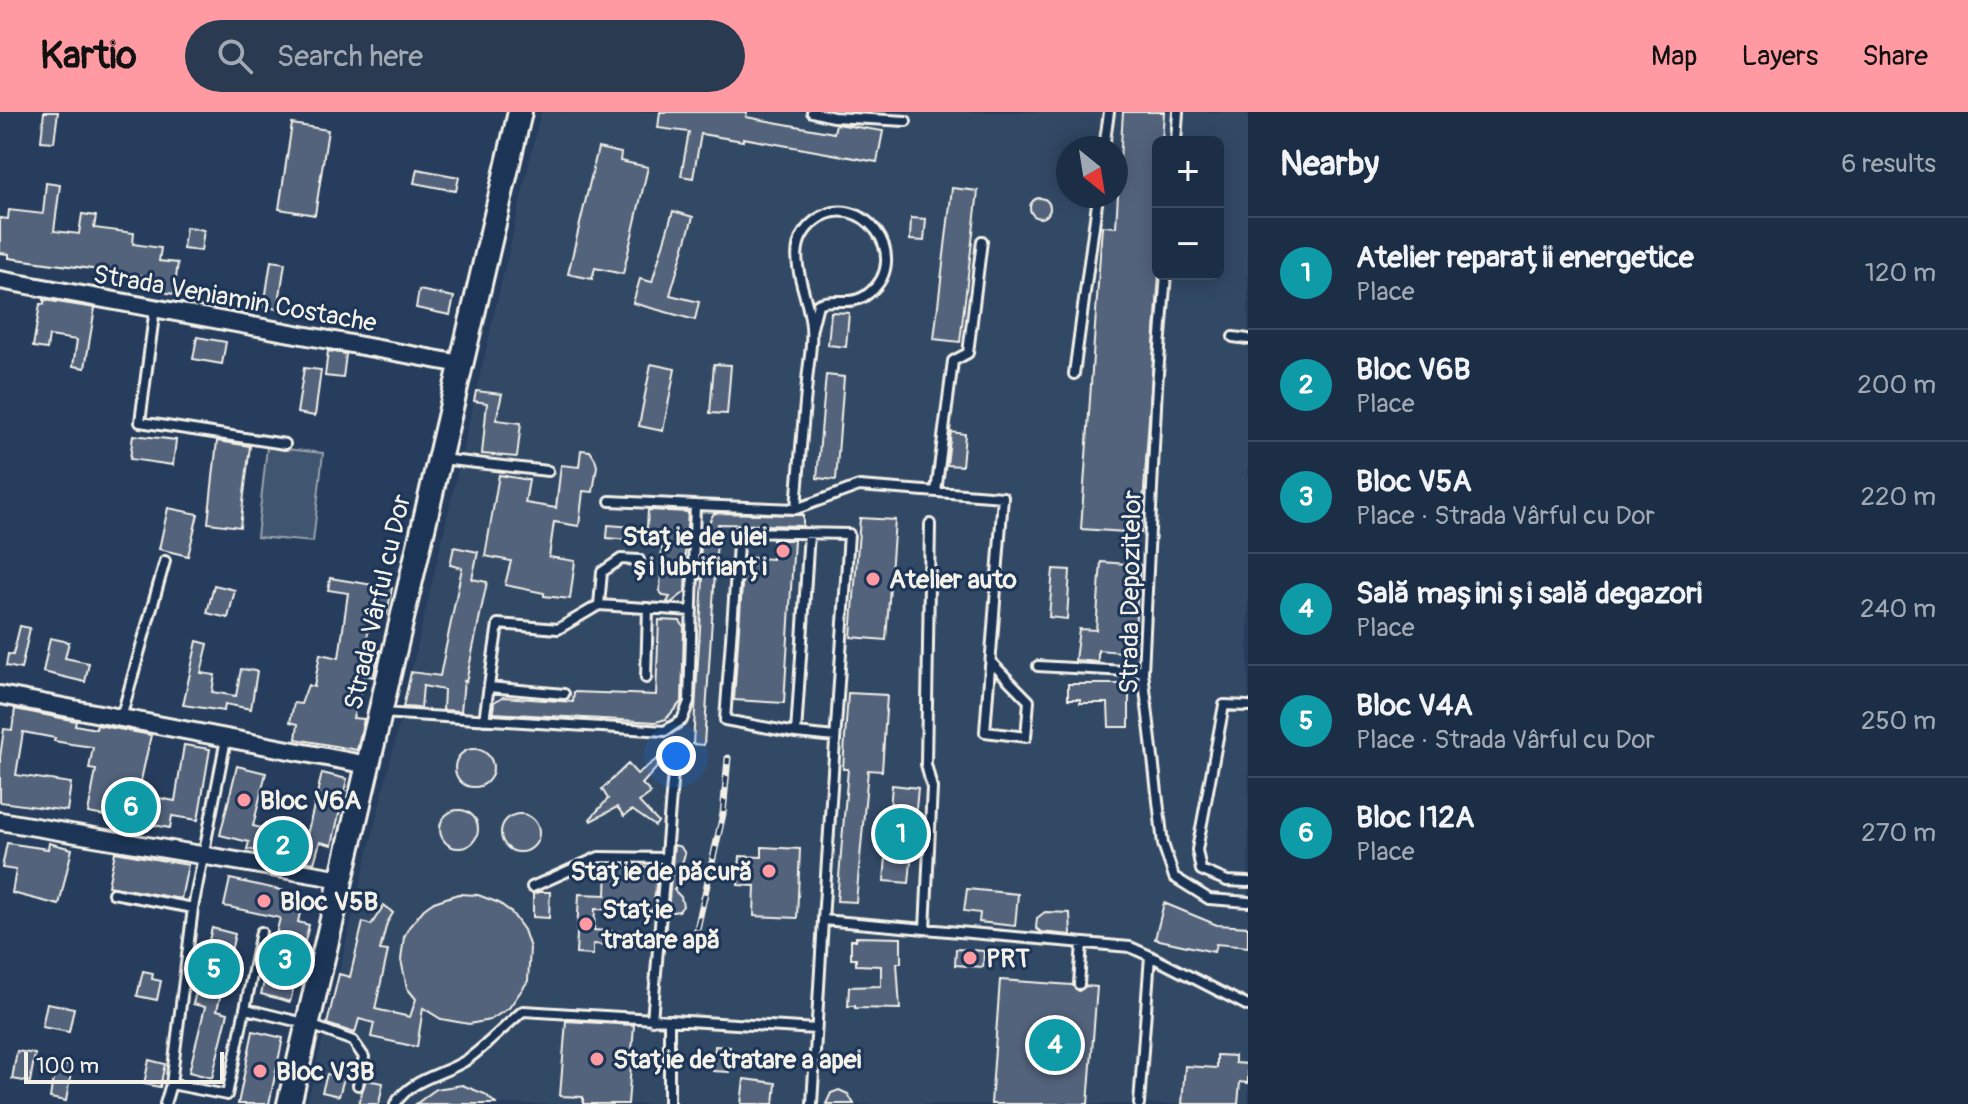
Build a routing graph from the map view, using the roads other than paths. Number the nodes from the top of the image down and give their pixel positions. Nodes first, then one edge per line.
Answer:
1 (520, 112) edge
2 (812, 112) edge
3 (1109, 112) edge
4 (1178, 112) edge
5 (906, 121) dead end
6 (1106, 136) edge
7 (1176, 136) edge
8 (1096, 208) edge
9 (982, 241) dead end
10 (0, 280) edge
11 (1166, 280) edge
12 (155, 308) junction
13 (812, 328) junction
14 (1233, 337) dead end
15 (1248, 339) edge
16 (461, 364) junction
17 (1074, 374) dead end
18 (285, 444) dead end
19 (439, 458) junction
20 (548, 471) dead end
21 (936, 492) junction
22 (610, 501) dead end
23 (695, 505) junction
24 (796, 509) junction
25 (930, 524) dead end
26 (809, 533) junction
27 (639, 560) dead end
28 (165, 561) dead end
29 (599, 605) junction
30 (648, 608) junction
31 (692, 611) junction
32 (991, 662) junction
33 (1038, 666) dead end
34 (1143, 672) junction
35 (646, 678) dead end
36 (489, 687) junction
37 (564, 694) dead end
38 (0, 695) edge
39 (1248, 706) edge
40 (380, 713) junction
41 (121, 718) junction
42 (484, 720) junction
43 (796, 733) junction
44 (835, 737) junction
45 (226, 739) junction
46 (368, 765) junction
47 (673, 772) dead end
48 (0, 821) edge
49 (204, 857) junction
50 (666, 858) junction
51 (342, 879) junction
52 (1248, 882) edge
53 (532, 887) dead end
54 (113, 893) dead end
55 (1248, 902) edge
56 (193, 908) junction
57 (823, 920) junction
58 (925, 929) junction
59 (261, 932) dead end
60 (1082, 943) junction
61 (1150, 956) junction
62 (1079, 984) dead end
63 (1248, 1006) edge
64 (246, 1009) junction
65 (652, 1020) junction
66 (669, 1021) junction
67 (308, 1024) junction
68 (816, 1029) junction
69 (171, 1084) junction
70 (358, 1085) dead end
71 (165, 1104) edge
72 (289, 1104) edge
73 (395, 1104) edge
74 (669, 1104) edge
75 (812, 1104) edge
76 (1139, 1104) edge

1 - 16 street, Strada Vârful cu Dor
2 - 5 lane
3 - 6 lane
4 - 7 lane
8 - 17 lane
9 - 21 lane
10 - 12 street, Strada Veniamin Costache
11 - 34 lane, Strada Depozitelor
12 - 16 street, Strada Veniamin Costache
12 - 18 lane
13 - 13 lane
13 - 24 lane
14 - 15 lane
16 - 19 street, Strada Vârful cu Dor
19 - 20 lane
19 - 40 street, Strada Vârful cu Dor
21 - 24 lane
21 - 32 lane
22 - 23 lane
23 - 24 lane
23 - 31 lane
25 - 58 lane
26 - 43 lane
26 - 43 lane
26 - 44 lane
27 - 29 lane
28 - 41 lane
29 - 30 lane
29 - 36 lane
30 - 31 lane
30 - 35 lane
31 - 42 lane
32 - 32 lane
33 - 34 lane
34 - 55 lane, Strada Depozitelor
36 - 37 lane
36 - 42 lane
38 - 41 street
39 - 52 lane
40 - 42 lane
40 - 46 street, Strada Vârful cu Dor
41 - 45 street
43 - 44 lane
44 - 57 lane
45 - 46 street
45 - 49 lane
46 - 51 street, Strada Vârful cu Dor
47 - 50 lane
48 - 49 street
49 - 51 street
49 - 56 lane
50 - 53 lane
50 - 65 lane
51 - 67 street, Strada Vârful cu Dor
54 - 56 lane
56 - 69 lane
57 - 58 lane
57 - 68 lane
58 - 60 lane
59 - 64 lane
60 - 61 lane
60 - 62 lane
61 - 63 lane
61 - 76 lane
64 - 67 lane
64 - 69 lane
65 - 66 lane
65 - 73 lane
66 - 68 lane
66 - 74 lane
67 - 70 lane
67 - 72 street, Strada Vârful cu Dor
68 - 75 lane
69 - 71 lane

